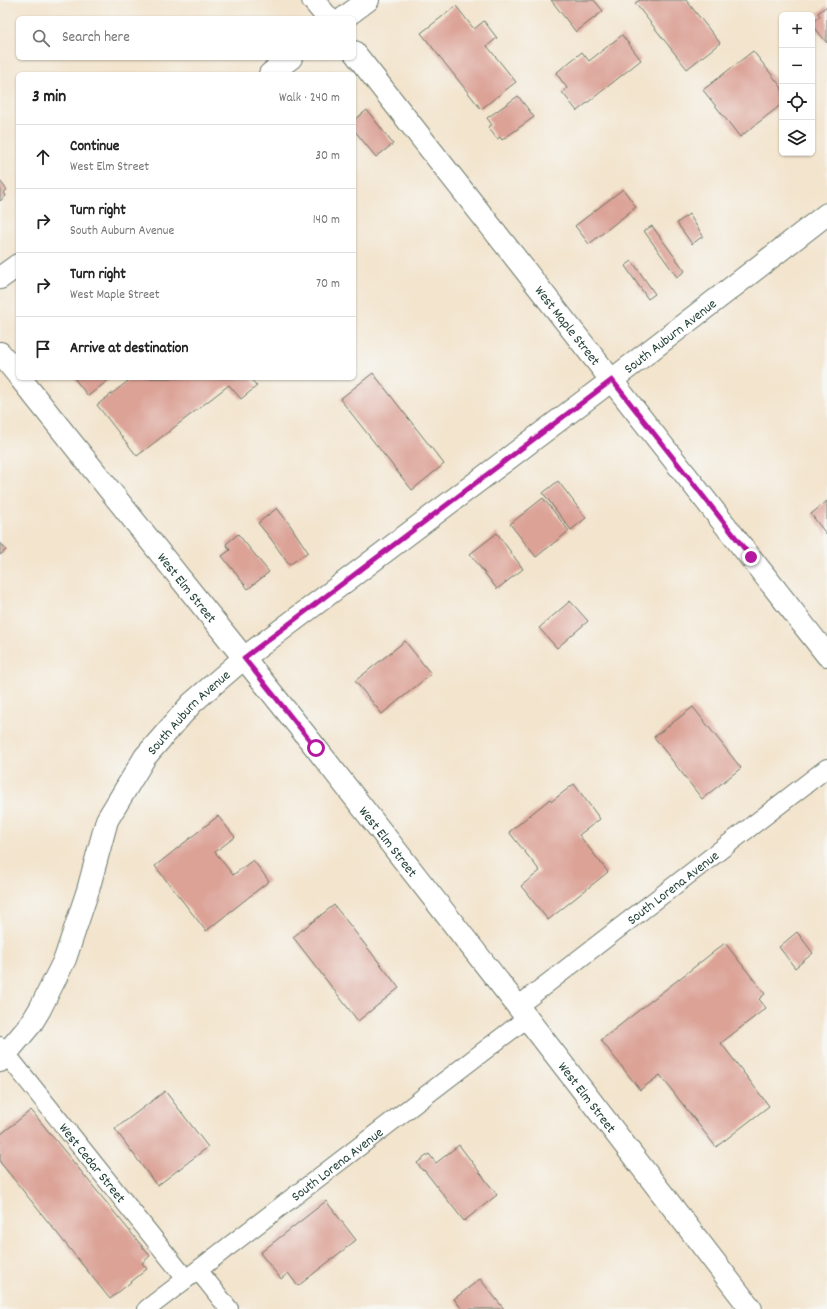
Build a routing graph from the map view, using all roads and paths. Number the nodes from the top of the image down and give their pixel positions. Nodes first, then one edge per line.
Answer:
1 (314, 0) edge
2 (368, 0) edge
3 (326, 16) edge
4 (347, 16) edge
5 (356, 55) edge
6 (288, 60) edge
7 (273, 72) edge
8 (827, 214) edge
9 (16, 266) edge
10 (0, 278) edge
11 (0, 353) edge
12 (16, 373) edge
13 (22, 380) edge
14 (612, 380) junction
15 (827, 655) edge
16 (244, 658) junction
17 (827, 768) edge
18 (522, 1012) junction
19 (2, 1054) edge
20 (192, 1275) junction
21 (147, 1309) edge
22 (229, 1309) edge
23 (751, 1309) edge

1 - 3 street
2 - 4 street
5 - 14 street, West Maple Street
6 - 7 street
8 - 14 street, South Auburn Avenue
9 - 10 street
11 - 12 street
13 - 16 street, West Elm Street
14 - 15 street, West Maple Street
14 - 16 street, South Auburn Avenue
16 - 18 street, West Elm Street
16 - 19 street, South Auburn Avenue
17 - 18 street, South Lorena Avenue
18 - 20 street, South Lorena Avenue
18 - 23 street, West Elm Street
19 - 20 street, West Cedar Street
20 - 21 street, South Lorena Avenue
20 - 22 street, West Cedar Street

